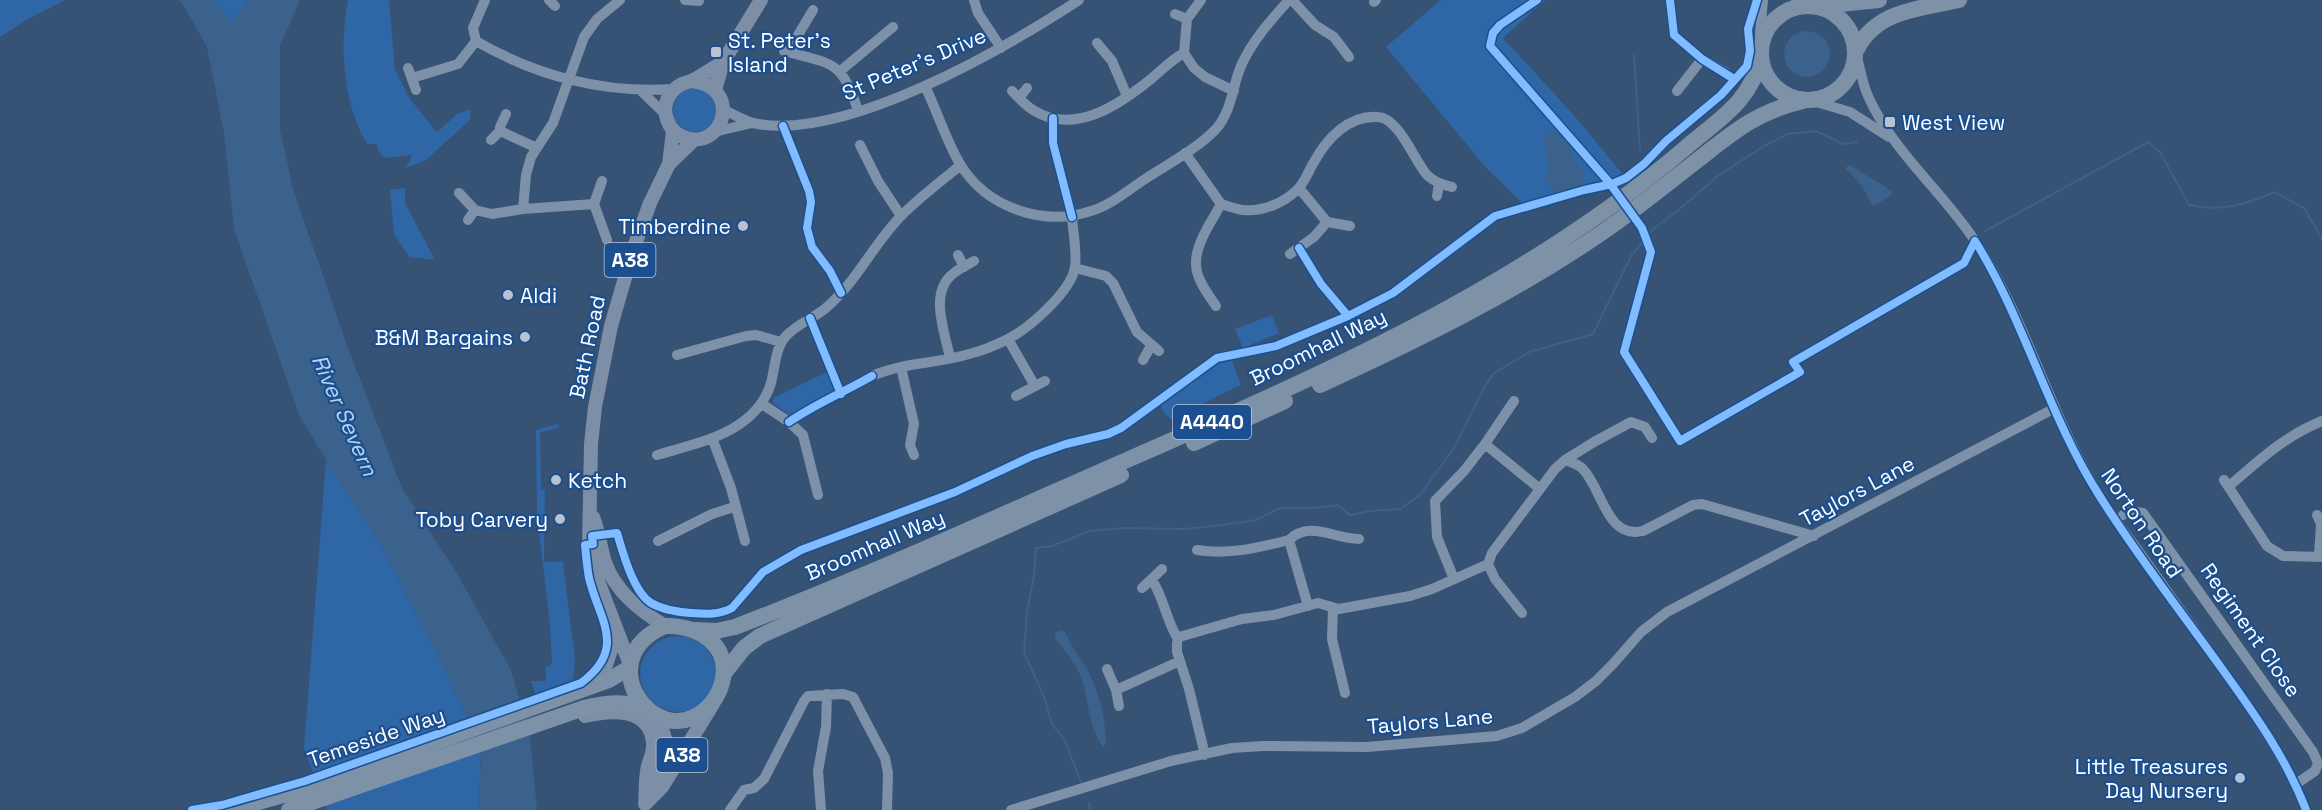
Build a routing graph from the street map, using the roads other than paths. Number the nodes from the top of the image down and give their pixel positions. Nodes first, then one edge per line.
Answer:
1 (484, 0) edge
2 (620, 0) edge
3 (685, 0) edge
4 (760, 0) edge
5 (974, 0) edge
6 (1078, 0) edge
7 (1201, 0) edge
8 (1290, 0) edge
9 (1670, 0) edge
10 (1763, 0) edge
11 (1879, 0) edge
12 (1959, 0) edge
13 (699, 1) edge
14 (1806, 4) edge
15 (813, 10) dead end
16 (1175, 14) dead end
17 (1186, 20) junction
18 (893, 27) dead end
19 (476, 41) junction
20 (1097, 43) dead end
21 (1000, 48) junction
22 (1761, 50) junction
23 (1857, 51) junction
24 (1184, 53) junction
25 (1348, 57) dead end
26 (1702, 59) junction
27 (723, 62) junction
28 (839, 72) junction
29 (1725, 72) dead end
30 (569, 80) junction
31 (692, 81) junction
32 (925, 86) junction
33 (1027, 88) dead end
34 (674, 89) junction
35 (416, 90) dead end
36 (715, 90) junction
37 (641, 91) junction
38 (1234, 91) junction
39 (1677, 91) dead end
40 (1127, 96) junction
41 (1808, 101) junction
42 (724, 110) junction
43 (858, 111) junction
44 (506, 114) dead end
45 (665, 114) junction
46 (752, 123) junction
47 (500, 131) junction
48 (673, 131) junction
49 (714, 132) junction
50 (491, 140) dead end
51 (694, 140) junction
52 (1895, 141) junction
53 (860, 145) dead end
54 (537, 148) junction
55 (1185, 153) junction
56 (669, 164) junction
57 (961, 165) junction
58 (602, 181) dead end
59 (1439, 184) junction
60 (1452, 187) dead end
61 (1299, 188) junction
62 (459, 194) dead end
63 (1437, 196) dead end
64 (594, 204) junction
65 (1221, 204) junction
66 (524, 209) junction
67 (476, 210) junction
68 (901, 216) junction
69 (1071, 217) junction
70 (468, 220) dead end
71 (1327, 222) junction
72 (1350, 226) dead end
73 (607, 240) dead end
74 (1290, 254) dead end
75 (958, 255) dead end
76 (1075, 268) junction
77 (1216, 306) dead end
78 (1008, 339) junction
79 (781, 342) junction
80 (676, 355) dead end
81 (950, 358) junction
82 (1143, 360) dead end
83 (901, 367) junction
84 (872, 376) dead end
85 (1045, 381) dead end
86 (1035, 386) junction
87 (1016, 396) dead end
88 (1514, 401) dead end
89 (762, 404) junction
90 (2055, 408) junction
91 (2322, 421) edge
92 (712, 438) junction
93 (1652, 438) dead end
94 (1485, 444) junction
95 (898, 446) dead end
96 (657, 455) dead end
97 (1565, 460) junction
98 (1540, 489) junction
99 (818, 495) dead end
100 (734, 507) junction
101 (591, 512) junction
102 (2123, 515) dead end
103 (2320, 521) edge
104 (1814, 536) junction
105 (1359, 539) dead end
106 (1289, 540) junction
107 (658, 541) dead end
108 (745, 542) dead end
109 (1197, 550) dead end
110 (2320, 556) edge
111 (1488, 564) junction
112 (1162, 569) dead end
113 (1454, 579) junction
114 (1152, 580) junction
115 (1142, 588) dead end
116 (1308, 606) junction
117 (1333, 608) junction
118 (1522, 613) dead end
119 (665, 626) junction
120 (695, 630) junction
121 (617, 631) junction
122 (1178, 639) junction
123 (1180, 662) junction
124 (629, 665) junction
125 (1107, 669) dead end
126 (725, 672) junction
127 (591, 686) junction
128 (1116, 690) junction
129 (1345, 693) dead end
130 (827, 694) junction
131 (714, 702) junction
132 (645, 706) junction
133 (1119, 706) dead end
134 (564, 718) junction
135 (659, 718) junction
136 (1204, 755) junction
137 (2296, 784) junction
138 (310, 795) junction
139 (643, 807) edge
140 (230, 810) edge
141 (289, 810) edge
142 (730, 810) edge
143 (821, 810) edge
144 (887, 810) edge
145 (1011, 810) edge
146 (2306, 810) edge

1 - 19 street
2 - 30 street
3 - 13 street
4 - 27 main road
5 - 21 street
6 - 21 street, St Peter's Drive
7 - 17 street
8 - 25 street
8 - 38 street
9 - 26 street
10 - 22 street
11 - 14 highway
12 - 23 highway
14 - 22 highway
14 - 23 highway
15 - 28 street
16 - 17 street
17 - 24 street
18 - 28 street
19 - 30 street
19 - 35 street
20 - 40 street
21 - 32 street, St Peter's Drive
22 - 41 highway
22 - 120 highway, Broomhall Way / A4440
23 - 41 highway
23 - 52 street, Norton Road
24 - 38 street
24 - 40 street
26 - 29 street
26 - 39 street
27 - 31 main road
27 - 36 main road
28 - 43 street
30 - 37 street
30 - 54 street
31 - 34 main road
31 - 36 main road
32 - 43 street, St Peter's Drive
32 - 57 street
33 - 40 street
34 - 37 street
34 - 45 main road
36 - 42 main road
37 - 45 street
38 - 55 street
41 - 52 street, Norton Road
41 - 126 highway, Broomhall Way / A4440
42 - 46 street, St Peter's Drive
42 - 49 main road
43 - 46 street, St Peter's Drive
44 - 47 street
45 - 48 main road
46 - 49 street, St Peter's Drive
47 - 50 street
47 - 54 street
48 - 51 main road
48 - 56 main road, Bath Road / A38
49 - 51 main road, Bath Road / A38
51 - 56 main road, Bath Road / A38
52 - 90 street, Norton Road
53 - 68 street
54 - 66 street
55 - 65 street
55 - 69 street
56 - 101 main road, Bath Road / A38
57 - 68 street
57 - 69 street
58 - 64 street
59 - 60 street
59 - 61 street
59 - 63 street
61 - 65 street
61 - 71 street
62 - 67 street
64 - 66 street
64 - 73 street
65 - 77 street
66 - 67 street
67 - 70 street
68 - 79 street
69 - 76 street
71 - 72 street
71 - 74 street
75 - 81 street
76 - 78 street
76 - 82 street
78 - 81 street
78 - 86 street
79 - 80 street
79 - 89 street
81 - 83 street
83 - 84 street
83 - 95 street
85 - 86 street
86 - 87 street
88 - 94 street
89 - 92 street
89 - 99 street
90 - 104 street, Taylors Lane
90 - 137 street, Norton Road
91 - 110 street
92 - 96 street
92 - 100 street
93 - 97 street
94 - 98 street
94 - 113 street
97 - 98 street
97 - 104 street
98 - 111 street
100 - 107 street
100 - 108 street
101 - 119 main road, Bath Road / A38
101 - 121 main road, Bath Road / A38
102 - 137 street, Regiment Close
103 - 110 street
104 - 136 street, Taylors Lane
105 - 106 street
106 - 109 street
106 - 116 street
111 - 113 street
111 - 118 street
112 - 114 street
113 - 117 street
114 - 115 street
114 - 122 street
116 - 117 street
116 - 122 street
117 - 129 street
119 - 120 highway
119 - 124 highway
120 - 126 highway
121 - 124 main road, Bath Road / A38
121 - 127 main road
122 - 123 street
123 - 128 street
123 - 136 street
124 - 127 highway, Temeside Way
124 - 132 highway
125 - 128 street
126 - 131 highway
127 - 138 highway, Temeside Way
128 - 133 street
130 - 142 street
130 - 143 street
130 - 144 street
131 - 135 highway
131 - 139 main road, A38
132 - 134 highway, Temeside Way
132 - 135 highway
134 - 138 highway, Temeside Way
134 - 139 main road
135 - 139 main road, A38
136 - 145 street, Taylors Lane
137 - 146 street, Norton Road
138 - 140 highway, Temeside Way
138 - 141 highway, Temeside Way

